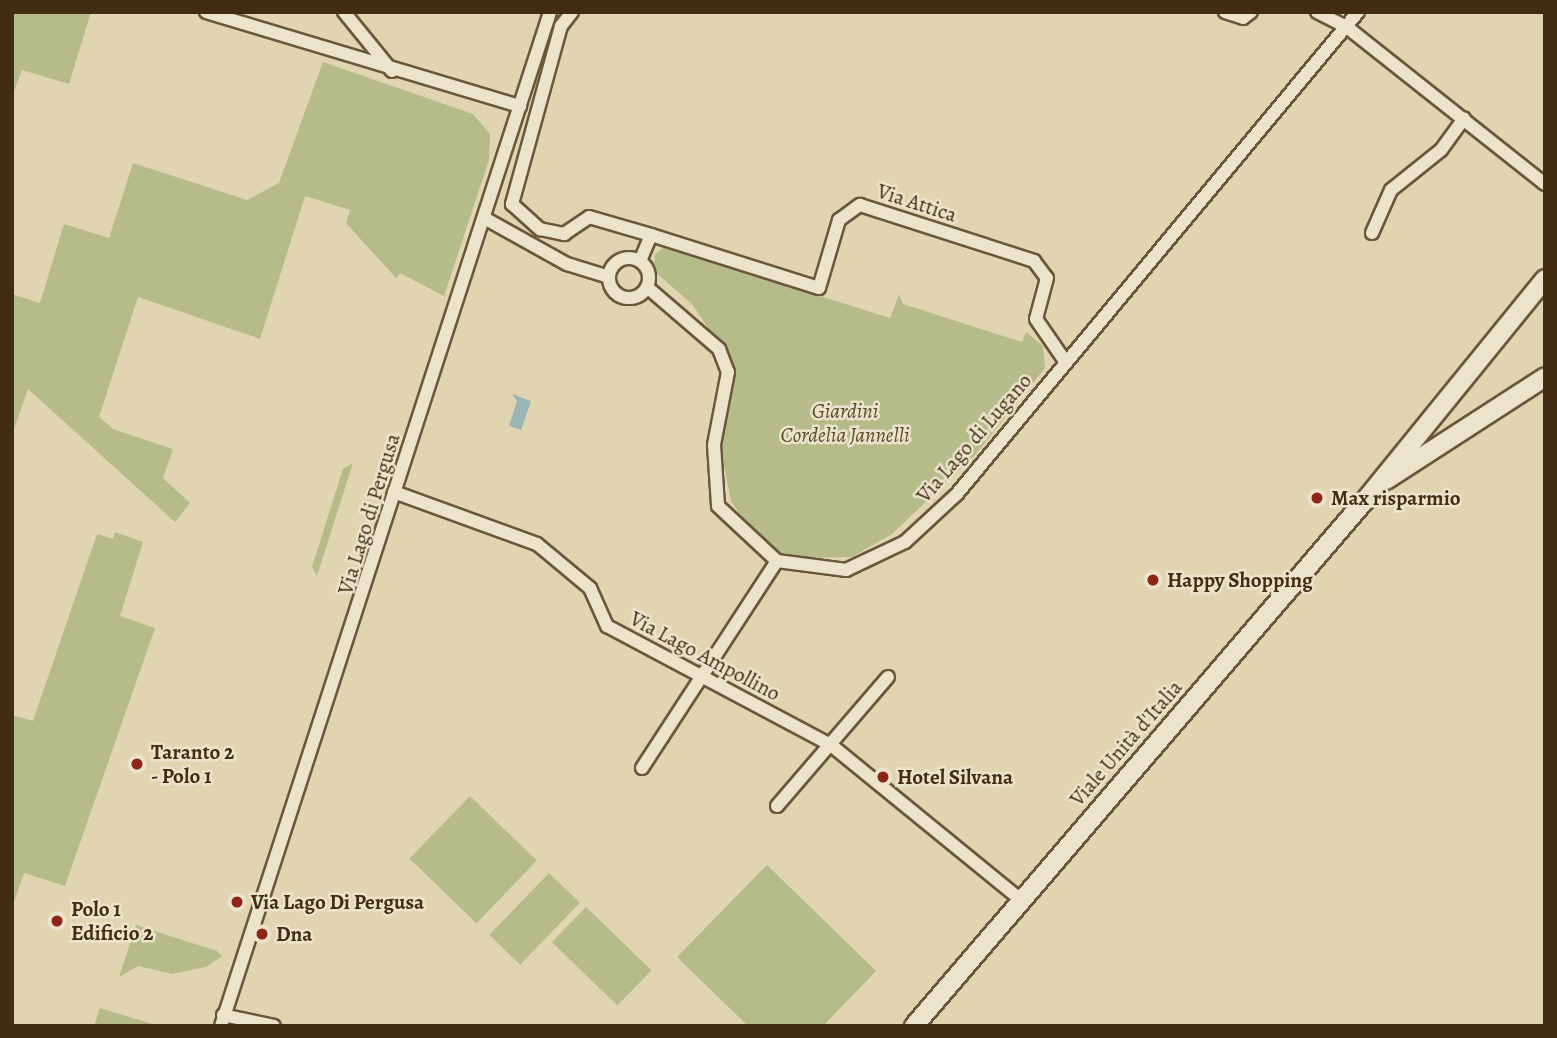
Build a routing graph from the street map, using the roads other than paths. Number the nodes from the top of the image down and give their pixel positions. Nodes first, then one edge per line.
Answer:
1 (206, 12) edge
2 (344, 12) edge
3 (550, 12) edge
4 (572, 12) edge
5 (1225, 12) edge
6 (1251, 12) edge
7 (1317, 12) edge
8 (1359, 12) edge
9 (1348, 28) junction
10 (392, 71) junction
11 (520, 106) junction
12 (1464, 118) junction
13 (1545, 184) edge
14 (486, 219) junction
15 (1372, 233) dead end
16 (651, 235) junction
17 (640, 261) junction
18 (610, 277) junction
19 (1545, 279) edge
20 (647, 288) junction
21 (1065, 361) junction
22 (1545, 377) edge
23 (1372, 491) junction
24 (394, 492) junction
25 (777, 561) junction
26 (888, 677) dead end
27 (704, 678) junction
28 (831, 745) junction
29 (642, 768) dead end
30 (777, 806) dead end
31 (1021, 900) junction
32 (222, 1020) edge
33 (274, 1026) edge
34 (914, 1026) edge

1 - 10 street
2 - 10 street
3 - 11 street, Via Lago di Pergusa
4 - 16 street, Via Attica
5 - 6 street
7 - 9 street
8 - 9 street, Via Lago di Lugano
9 - 12 street
9 - 21 street, Via Lago di Lugano
10 - 11 street
11 - 14 street, Via Lago di Pergusa
12 - 13 street
12 - 15 street
14 - 18 street
14 - 24 street, Via Lago di Pergusa
16 - 17 street
16 - 21 street, Via Attica
17 - 18 street
17 - 20 street
18 - 20 street
19 - 23 main road, Viale Unità d'Italia
20 - 25 street
21 - 25 street, Via Lago di Lugano
22 - 23 main road, Viale Unità d'Italia
23 - 31 main road, Viale Unità d'Italia
24 - 27 street, Via Lago Ampollino
24 - 32 street, Via Lago di Pergusa
25 - 27 street
26 - 28 street
27 - 28 street, Via Lago Ampollino
27 - 29 street
28 - 30 street
28 - 31 street, Via Lago Ampollino
31 - 34 main road, Viale Unità d'Italia
32 - 33 street

